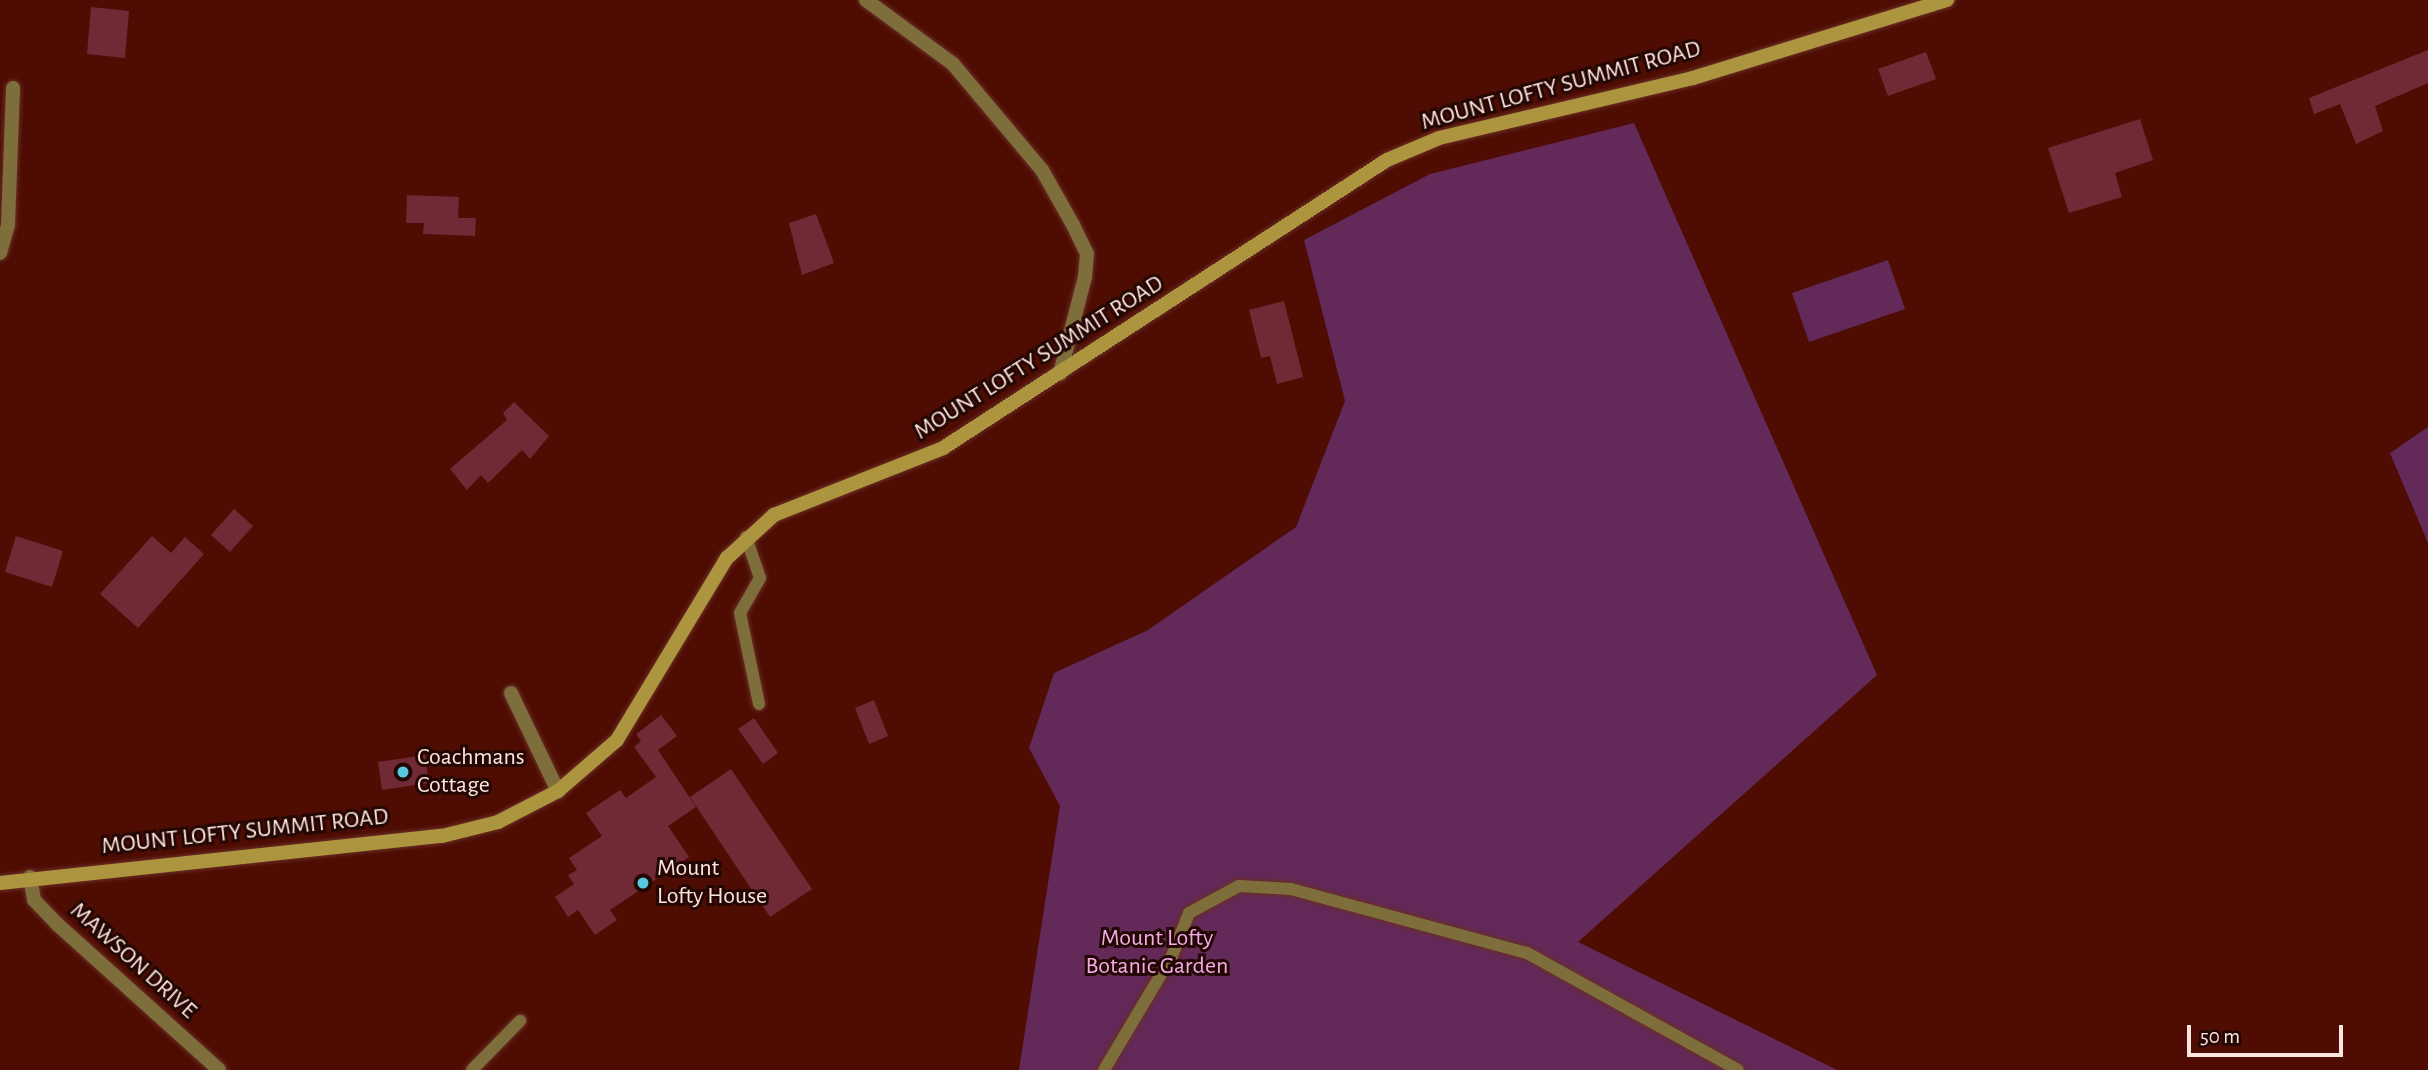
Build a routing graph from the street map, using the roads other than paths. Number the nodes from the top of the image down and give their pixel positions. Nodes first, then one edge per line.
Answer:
1 (866, 0) edge
2 (1947, 0) edge
3 (13, 88) dead end
4 (0, 253) edge
5 (1060, 374) junction
6 (746, 537) junction
7 (511, 693) dead end
8 (759, 704) dead end
9 (558, 790) junction
10 (30, 877) junction
11 (0, 883) edge
12 (520, 1021) dead end
13 (219, 1070) edge
14 (472, 1070) edge
15 (1104, 1070) edge
16 (1738, 1070) edge

1 - 5 street
2 - 5 main road, MOUNT LOFTY SUMMIT ROAD
3 - 4 street
5 - 6 main road, MOUNT LOFTY SUMMIT ROAD
6 - 8 lane
6 - 9 main road, MOUNT LOFTY SUMMIT ROAD
7 - 9 street
9 - 10 main road, MOUNT LOFTY SUMMIT ROAD
10 - 11 main road, MOUNT LOFTY SUMMIT ROAD
10 - 13 street, MAWSON DRIVE
12 - 14 lane
15 - 16 lane

